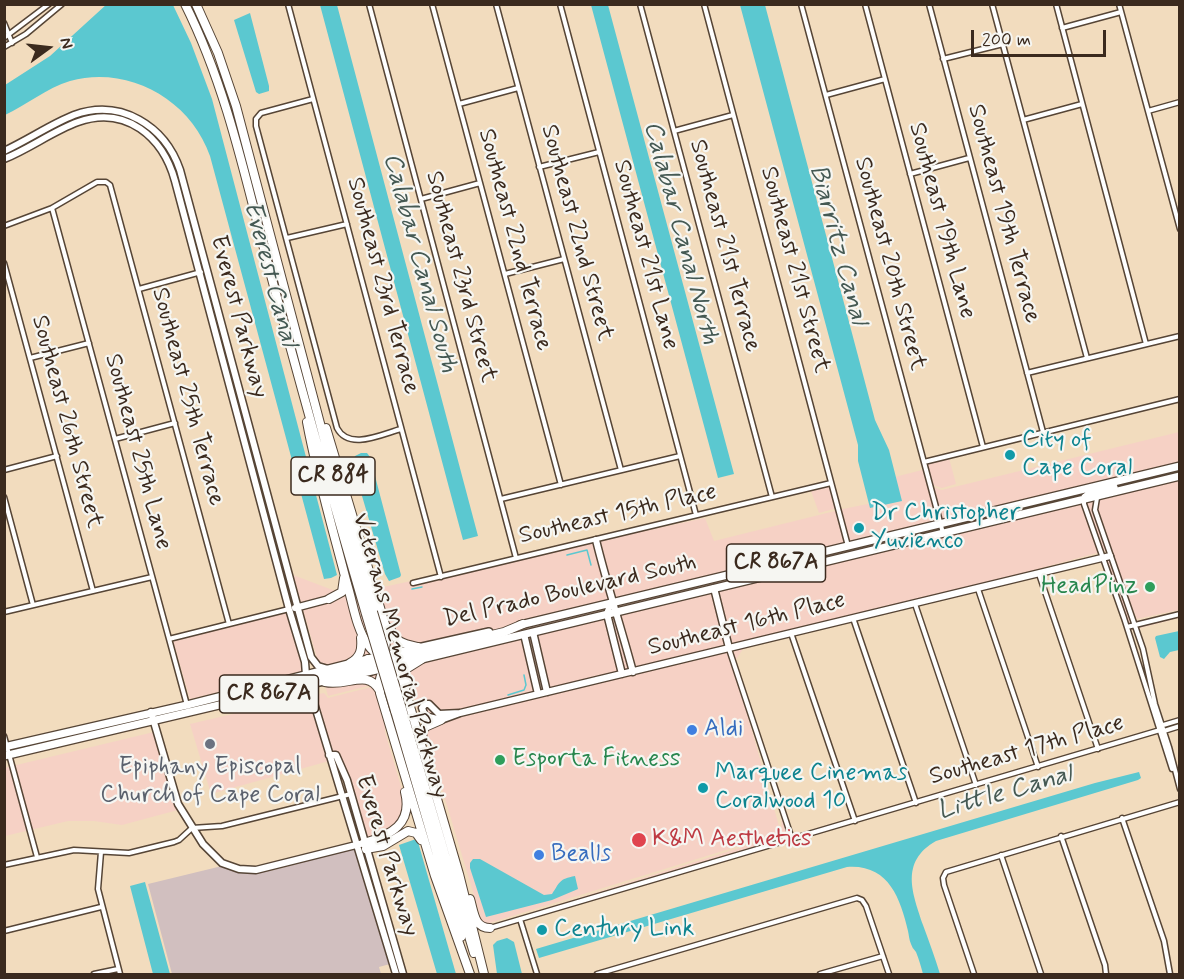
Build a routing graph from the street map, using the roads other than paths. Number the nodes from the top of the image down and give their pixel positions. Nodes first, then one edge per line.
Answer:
1 (49, 4) edge
2 (62, 4) edge
3 (185, 4) edge
4 (196, 4) edge
5 (288, 4) edge
6 (369, 4) edge
7 (432, 4) edge
8 (496, 4) edge
9 (560, 4) edge
10 (640, 4) edge
11 (704, 4) edge
12 (801, 4) edge
13 (865, 4) edge
14 (929, 4) edge
15 (992, 4) edge
16 (1056, 4) edge
17 (1119, 4) edge
18 (1121, 12) junction
19 (4, 23) edge
20 (1062, 28) junction
21 (6, 37) edge
22 (12, 43) junction
23 (1003, 44) junction
24 (4, 47) edge
25 (943, 59) junction
26 (885, 80) junction
27 (518, 88) junction
28 (826, 95) junction
29 (313, 99) junction
30 (1179, 102) edge
31 (459, 104) junction
32 (1082, 104) junction
33 (1148, 111) junction
34 (733, 115) junction
35 (1023, 120) junction
36 (56, 124) junction
37 (674, 131) junction
38 (59, 132) junction
39 (4, 151) edge
40 (599, 152) junction
41 (969, 158) junction
42 (4, 159) edge
43 (539, 167) junction
44 (910, 174) junction
45 (480, 183) junction
46 (421, 199) junction
47 (52, 208) junction
48 (347, 224) junction
49 (4, 226) edge
50 (1179, 229) edge
51 (287, 238) junction
52 (564, 259) junction
53 (4, 263) edge
54 (207, 270) junction
55 (200, 272) junction
56 (504, 274) junction
57 (139, 289) junction
58 (1179, 336) edge
59 (298, 338) junction
60 (89, 343) junction
61 (1146, 344) junction
62 (30, 358) junction
63 (1087, 358) junction
64 (295, 364) junction
65 (1027, 373) junction
66 (1179, 399) edge
67 (175, 423) junction
68 (401, 429) junction
69 (1043, 432) junction
70 (115, 439) junction
71 (983, 447) junction
72 (57, 456) junction
73 (253, 456) junction
74 (680, 456) junction
75 (924, 462) junction
76 (1179, 466) edge
77 (4, 470) edge
78 (621, 470) junction
79 (1147, 474) junction
80 (1179, 476) edge
81 (831, 483) junction
82 (561, 484) junction
83 (1100, 495) junction
84 (4, 497) edge
85 (772, 497) junction
86 (501, 499) junction
87 (1084, 499) junction
88 (696, 515) junction
89 (940, 524) junction
90 (943, 533) junction
91 (596, 540) junction
92 (848, 546) junction
93 (1107, 557) junction
94 (516, 558) junction
95 (758, 567) junction
96 (803, 567) junction
97 (344, 571) junction
98 (1039, 574) junction
99 (441, 576) junction
100 (152, 577) junction
101 (413, 583) dead end
102 (714, 588) junction
103 (978, 589) junction
104 (93, 591) junction
105 (329, 599) junction
106 (611, 602) junction
107 (379, 604) junction
108 (915, 604) junction
109 (33, 605) junction
110 (293, 608) junction
111 (354, 608) junction
112 (4, 612) edge
113 (617, 612) junction
114 (369, 613) junction
115 (608, 614) junction
116 (1179, 614) edge
117 (357, 618) junction
118 (853, 618) junction
119 (229, 624) junction
120 (523, 624) junction
121 (1135, 626) junction
122 (360, 627) junction
123 (1127, 627) junction
124 (533, 632) junction
125 (791, 633) junction
126 (524, 634) junction
127 (169, 639) junction
128 (418, 647) junction
129 (729, 648) junction
130 (380, 658) junction
131 (368, 659) joint
132 (422, 659) junction
133 (351, 663) junction
134 (389, 665) junction
135 (328, 669) junction
136 (633, 672) junction
137 (622, 674) junction
138 (306, 675) junction
139 (325, 682) junction
140 (298, 686) junction
141 (547, 692) junction
142 (380, 693) junction
143 (538, 694) junction
144 (187, 705) junction
145 (385, 708) junction
146 (402, 709) junction
147 (151, 712) junction
148 (460, 713) junction
149 (388, 718) junction
150 (441, 720) junction
151 (1179, 720) edge
152 (153, 722) junction
153 (1179, 726) edge
154 (1161, 729) junction
155 (417, 730) junction
156 (4, 736) edge
157 (6, 747) edge
158 (1098, 749) junction
159 (329, 755) junction
160 (7, 756) edge
161 (1038, 767) junction
162 (433, 785) junction
163 (976, 785) junction
164 (1179, 790) edge
165 (351, 794) junction
166 (343, 796) junction
167 (1179, 802) edge
168 (916, 803) junction
169 (1122, 818) junction
170 (444, 821) junction
171 (855, 821) junction
172 (192, 828) junction
173 (1061, 836) junction
174 (792, 839) junction
175 (363, 846) junction
176 (101, 852) junction
177 (1001, 855) junction
178 (37, 857) junction
179 (4, 865) edge
180 (435, 876) junction
181 (101, 907) junction
182 (520, 919) junction
183 (490, 928) junction
184 (4, 931) edge
185 (883, 956) junction
186 (118, 969) junction
187 (397, 970) edge
188 (94, 975) edge
189 (120, 975) edge
190 (403, 975) edge
191 (471, 975) edge
192 (484, 975) edge
193 (537, 975) edge
194 (597, 975) edge
195 (820, 975) edge
196 (890, 975) edge
197 (974, 975) edge
198 (1041, 975) edge
199 (1106, 975) edge
200 (1170, 975) edge

1 - 21 street
2 - 22 street
3 - 64 highway, Veterans Memorial Parkway / CR 884
4 - 59 highway, Veterans Memorial Parkway / CR 884
5 - 29 street, Southeast 23rd Terrace
6 - 46 street, Southeast 23rd Street
7 - 31 street, Southeast 22nd Terrace
8 - 27 street, Southeast 22nd Street
9 - 40 street, Southeast 21st Lane
10 - 37 street, Southeast 21st Terrace
11 - 34 street, Southeast 21st Street
12 - 28 street, Southeast 20th Street
13 - 26 street, Southeast 19th Lane
14 - 25 street, Southeast 19th Terrace
15 - 23 street
16 - 20 street
17 - 18 street
18 - 20 street
18 - 33 street
19 - 21 street
20 - 32 street
21 - 22 street
22 - 24 street
23 - 25 street
23 - 35 street
25 - 41 street, Southeast 19th Terrace
26 - 28 street
26 - 44 street, Southeast 19th Lane
27 - 31 street
27 - 43 street, Southeast 22nd Street
28 - 75 street, Southeast 20th Street
29 - 48 street, Southeast 23rd Terrace
29 - 51 street
30 - 33 street
31 - 45 street, Southeast 22nd Terrace
32 - 35 street
32 - 61 street
33 - 50 street
34 - 37 street
34 - 81 street, Southeast 21st Street
35 - 63 street
36 - 38 street
36 - 39 street, Everest Parkway
36 - 54 street, Everest Parkway
37 - 85 street, Southeast 21st Terrace
38 - 42 street, Everest Parkway
38 - 55 street, Everest Parkway
40 - 43 street
40 - 74 street, Southeast 21st Lane
41 - 44 street
41 - 65 street, Southeast 19th Terrace
43 - 52 street, Southeast 22nd Street
44 - 71 street, Southeast 19th Lane
45 - 46 street
45 - 56 street, Southeast 22nd Terrace
46 - 86 street, Southeast 23rd Street
47 - 49 street
47 - 57 street, Southeast 25th Terrace
47 - 60 street, Southeast 25th Lane
48 - 51 street
48 - 68 street, Southeast 23rd Terrace
51 - 68 street
52 - 56 street
52 - 78 street, Southeast 22nd Street
53 - 62 street, Southeast 26th Street
54 - 55 street
54 - 73 street, Everest Parkway
55 - 57 street
55 - 73 street, Everest Parkway
56 - 82 street, Southeast 22nd Terrace
57 - 67 street, Southeast 25th Terrace
58 - 61 street
59 - 107 highway
59 - 114 highway, Veterans Memorial Parkway / CR 884
60 - 62 street
60 - 70 street, Southeast 25th Lane
61 - 63 street
62 - 72 street, Southeast 26th Street
63 - 65 street
64 - 97 highway
64 - 114 highway, Veterans Memorial Parkway / CR 884
65 - 69 street, Southeast 19th Terrace
66 - 69 street
67 - 70 street
67 - 119 street, Southeast 25th Terrace
68 - 99 street, Southeast 23rd Terrace
69 - 71 street
70 - 100 street, Southeast 25th Lane
71 - 75 street
72 - 77 street
72 - 104 street, Southeast 26th Street
73 - 110 street, Everest Parkway
74 - 78 street
74 - 88 street, Southeast 21st Lane
75 - 89 street, Southeast 20th Street
76 - 79 main road, Del Prado Boulevard South / CR 867A
78 - 82 street
79 - 87 main road
79 - 89 main road, Del Prado Boulevard South / CR 867A
80 - 83 main road, Del Prado Boulevard South / CR 867A
81 - 85 street, Southeast 15th Place
81 - 92 street, Southeast 21st Street
82 - 86 street
83 - 87 main road, Del Prado Boulevard South / CR 867A
83 - 93 street
84 - 109 street
85 - 88 street, Southeast 15th Place
86 - 94 street, Southeast 23rd Street
87 - 90 main road, Del Prado Boulevard South / CR 867A
87 - 93 street
88 - 91 street, Southeast 15th Place
89 - 90 street, Southeast 20th Street
89 - 92 main road, Del Prado Boulevard South / CR 867A
90 - 96 main road, Del Prado Boulevard South / CR 867A
91 - 94 street, Southeast 15th Place
91 - 106 street
92 - 95 main road, Del Prado Boulevard South / CR 867A
92 - 96 main road
93 - 98 street, Southeast 16th Place
93 - 121 street
93 - 123 street
94 - 99 street, Southeast 15th Place
95 - 102 main road
95 - 106 main road, Del Prado Boulevard South / CR 867A
96 - 102 main road, Del Prado Boulevard South / CR 867A
97 - 105 highway
97 - 111 highway
98 - 103 street, Southeast 16th Place
98 - 158 street
99 - 101 street, Southeast 15th Place
100 - 104 street
100 - 127 street, Southeast 25th Lane
102 - 113 main road, Del Prado Boulevard South / CR 867A
102 - 129 street
103 - 108 street, Southeast 16th Place
103 - 161 street
104 - 109 street
105 - 110 street
105 - 111 highway
106 - 113 street
106 - 115 street
106 - 120 main road, Del Prado Boulevard South / CR 867A
107 - 117 highway
107 - 128 highway
107 - 130 highway
108 - 118 street, Southeast 16th Place
108 - 163 street
109 - 112 street
110 - 119 street
110 - 135 street, Everest Parkway
110 - 138 street, Everest Parkway
111 - 117 highway
113 - 115 main road, Del Prado Boulevard South / CR 867A
113 - 136 street
114 - 146 highway, Veterans Memorial Parkway / CR 884, bridge
115 - 124 main road, Del Prado Boulevard South / CR 867A
115 - 137 street
116 - 121 street
117 - 122 highway
118 - 125 street, Southeast 16th Place
118 - 168 street
119 - 127 street
120 - 128 main road, Del Prado Boulevard South / CR 867A
120 - 134 highway
121 - 123 street
121 - 154 street
122 - 130 highway
122 - 133 highway
123 - 154 street
124 - 126 main road, Del Prado Boulevard South / CR 867A
124 - 141 street
125 - 129 street, Southeast 16th Place
125 - 171 street
126 - 132 main road, Del Prado Boulevard South / CR 867A
126 - 143 street
127 - 144 street, Southeast 25th Lane
128 - 130 main road, Del Prado Boulevard South / CR 867A
129 - 136 street, Southeast 16th Place
129 - 174 street
130 - 131 highway
130 - 134 highway
130 - 140 highway
131 - 133 main road, CR 867A
132 - 134 main road, Del Prado Boulevard South / CR 867A
132 - 155 highway
133 - 135 main road, CR 867A
134 - 139 main road, Del Prado Boulevard South / CR 867A
134 - 142 highway
134 - 146 highway
135 - 138 main road, CR 867A
136 - 137 street, Southeast 16th Place
137 - 141 street, Southeast 16th Place
138 - 144 main road, CR 867A
139 - 140 main road, Del Prado Boulevard South / CR 867A
139 - 142 highway
140 - 152 main road, Del Prado Boulevard South / CR 867A
140 - 159 street, Everest Parkway
141 - 143 street, Southeast 16th Place
142 - 145 highway
143 - 148 street, Southeast 16th Place
144 - 147 main road, CR 867A
145 - 146 highway
145 - 149 highway
146 - 155 highway
146 - 191 highway, Veterans Memorial Parkway / CR 884
146 - 192 highway, Veterans Memorial Parkway / CR 884
147 - 152 street
147 - 157 main road, CR 867A
148 - 150 street
148 - 150 street, Southeast 16th Place
149 - 175 highway
149 - 180 highway
150 - 162 highway
151 - 154 street
152 - 160 main road, Del Prado Boulevard South / CR 867A
152 - 172 street
153 - 154 street
154 - 158 street, Southeast 17th Place
154 - 164 street
155 - 162 highway
156 - 157 street
157 - 160 street
158 - 161 street, Southeast 17th Place
159 - 165 street, Everest Parkway
159 - 166 street, Everest Parkway
160 - 178 street
161 - 163 street, Southeast 17th Place
162 - 170 highway
163 - 168 street, Southeast 17th Place
165 - 166 street
165 - 175 street, Everest Parkway
166 - 172 street
166 - 175 street, Everest Parkway
167 - 169 street
168 - 171 street, Southeast 17th Place
169 - 173 street
169 - 200 street
170 - 183 highway
170 - 192 highway
171 - 174 street, Southeast 17th Place
172 - 175 street
172 - 176 street
173 - 177 street
173 - 199 street
174 - 182 street, Southeast 17th Place
175 - 180 highway
175 - 187 street, Everest Parkway
176 - 178 street
176 - 181 street
177 - 197 street
177 - 198 street
178 - 179 street
180 - 191 highway
181 - 184 street
181 - 186 street
182 - 183 street, Southeast 17th Place
182 - 193 street
183 - 192 highway
185 - 194 street
185 - 195 street
185 - 196 street
186 - 188 street
186 - 189 street
187 - 190 street, Everest Parkway

